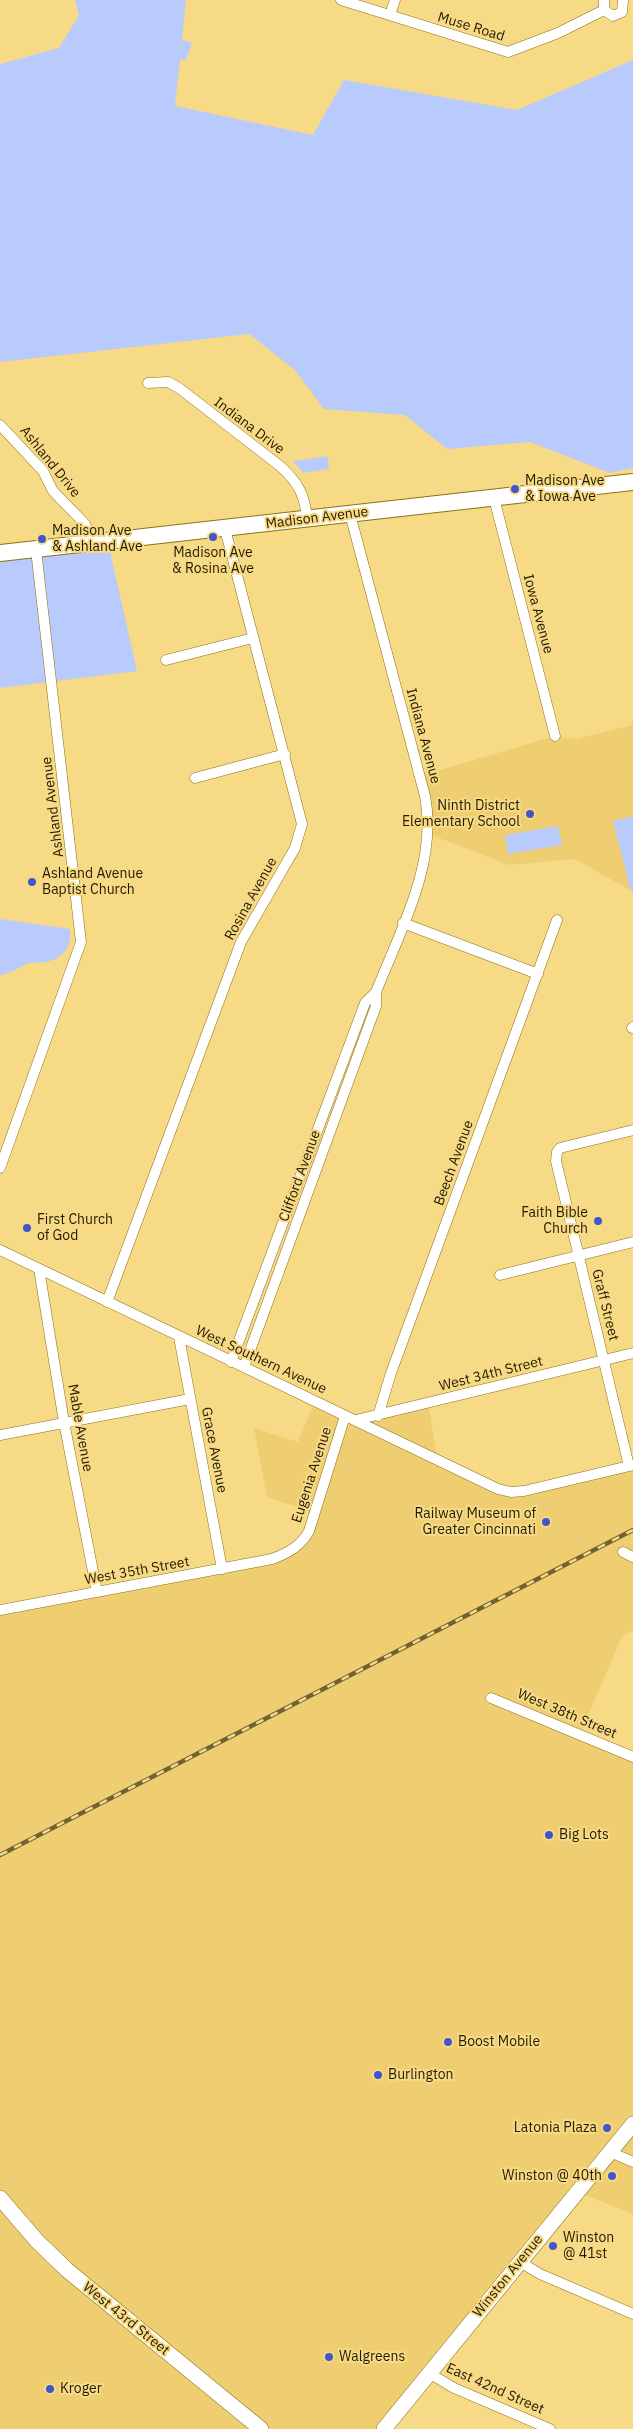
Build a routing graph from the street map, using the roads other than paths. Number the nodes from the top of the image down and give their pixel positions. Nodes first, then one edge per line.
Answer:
1 (342, 0) edge
2 (395, 0) edge
3 (623, 0) edge
4 (604, 5) edge
5 (390, 15) junction
6 (148, 383) dead end
7 (0, 425) edge
8 (633, 482) edge
9 (494, 498) junction
10 (350, 514) junction
11 (307, 519) junction
12 (225, 529) junction
13 (93, 543) junction
14 (36, 550) junction
15 (0, 554) edge
16 (253, 638) junction
17 (166, 660) dead end
18 (555, 736) dead end
19 (284, 754) junction
20 (195, 778) dead end
21 (557, 920) dead end
22 (403, 923) junction
23 (387, 963) joint
24 (538, 974) junction
25 (376, 992) junction
26 (633, 1130) edge
27 (0, 1168) edge
28 (633, 1242) edge
29 (0, 1250) edge
30 (11, 1256) junction
31 (578, 1256) junction
32 (0, 1258) edge
33 (39, 1270) junction
34 (500, 1275) dead end
35 (107, 1302) junction
36 (179, 1337) junction
37 (633, 1353) edge
38 (604, 1360) junction
39 (232, 1362) junction
40 (244, 1367) junction
41 (190, 1399) junction
42 (345, 1416) junction
43 (378, 1416) junction
44 (356, 1420) junction
45 (64, 1422) junction
46 (0, 1435) edge
47 (631, 1465) edge
48 (278, 1556) joint
49 (222, 1569) junction
50 (97, 1592) junction
51 (0, 1610) edge
52 (491, 1698) dead end
53 (633, 1757) edge
54 (633, 2124) edge
55 (610, 2152) junction
56 (633, 2162) edge
57 (0, 2198) edge
58 (520, 2262) junction
59 (633, 2314) edge
60 (429, 2374) junction
61 (261, 2429) edge
62 (384, 2429) edge
63 (550, 2429) edge

1 - 5 street, Muse Road
2 - 5 street
3 - 4 street
4 - 5 street, Muse Road
6 - 11 street, Indiana Drive
7 - 13 street, Ashland Drive
8 - 9 main road, Madison Avenue
9 - 10 main road, Madison Avenue
9 - 18 street, Iowa Avenue
10 - 11 main road, Madison Avenue
10 - 22 street, Indiana Avenue
11 - 12 main road, Madison Avenue
12 - 13 main road, Madison Avenue
12 - 16 street, Rosina Avenue
13 - 14 main road, Madison Avenue
14 - 15 main road, Madison Avenue
14 - 27 street, Ashland Avenue
16 - 17 street
16 - 19 street, Rosina Avenue
19 - 20 street
19 - 35 street, Rosina Avenue
21 - 24 street, Beech Avenue
22 - 23 street, Indiana Avenue
22 - 24 street
23 - 25 street, Clifford Avenue
24 - 43 street, Beech Avenue
25 - 39 street, Clifford Avenue
25 - 40 street, Clifford Avenue
26 - 31 street, Graff Street
28 - 31 street
29 - 30 street, West Southern Avenue
30 - 32 street
30 - 33 street, West Southern Avenue
31 - 34 street
31 - 38 street, Graff Street
33 - 35 street, West Southern Avenue
33 - 45 street, Mable Avenue
35 - 36 street, West Southern Avenue
36 - 39 street, West Southern Avenue
36 - 41 street, Grace Avenue
37 - 38 street, West 34th Street
38 - 43 street, West 34th Street
38 - 47 street, Graff Street
39 - 40 street, West Southern Avenue
40 - 42 street, West Southern Avenue
41 - 45 street
41 - 49 street, Grace Avenue
42 - 44 street, West Southern Avenue
42 - 48 street, Eugenia Avenue
43 - 44 street, West 34th Street
44 - 47 street, West Southern Avenue
45 - 46 street
45 - 50 street, Mable Avenue
48 - 49 street, West 35th Street
49 - 50 street, West 35th Street
50 - 51 street, West 35th Street
52 - 53 street, West 38th Street
54 - 55 main road, Winston Avenue
55 - 56 street
55 - 58 main road, Winston Avenue
57 - 61 main road, West 43rd Street
58 - 59 street
58 - 60 main road, Winston Avenue
60 - 62 main road, Winston Avenue
60 - 63 street, East 42nd Street

